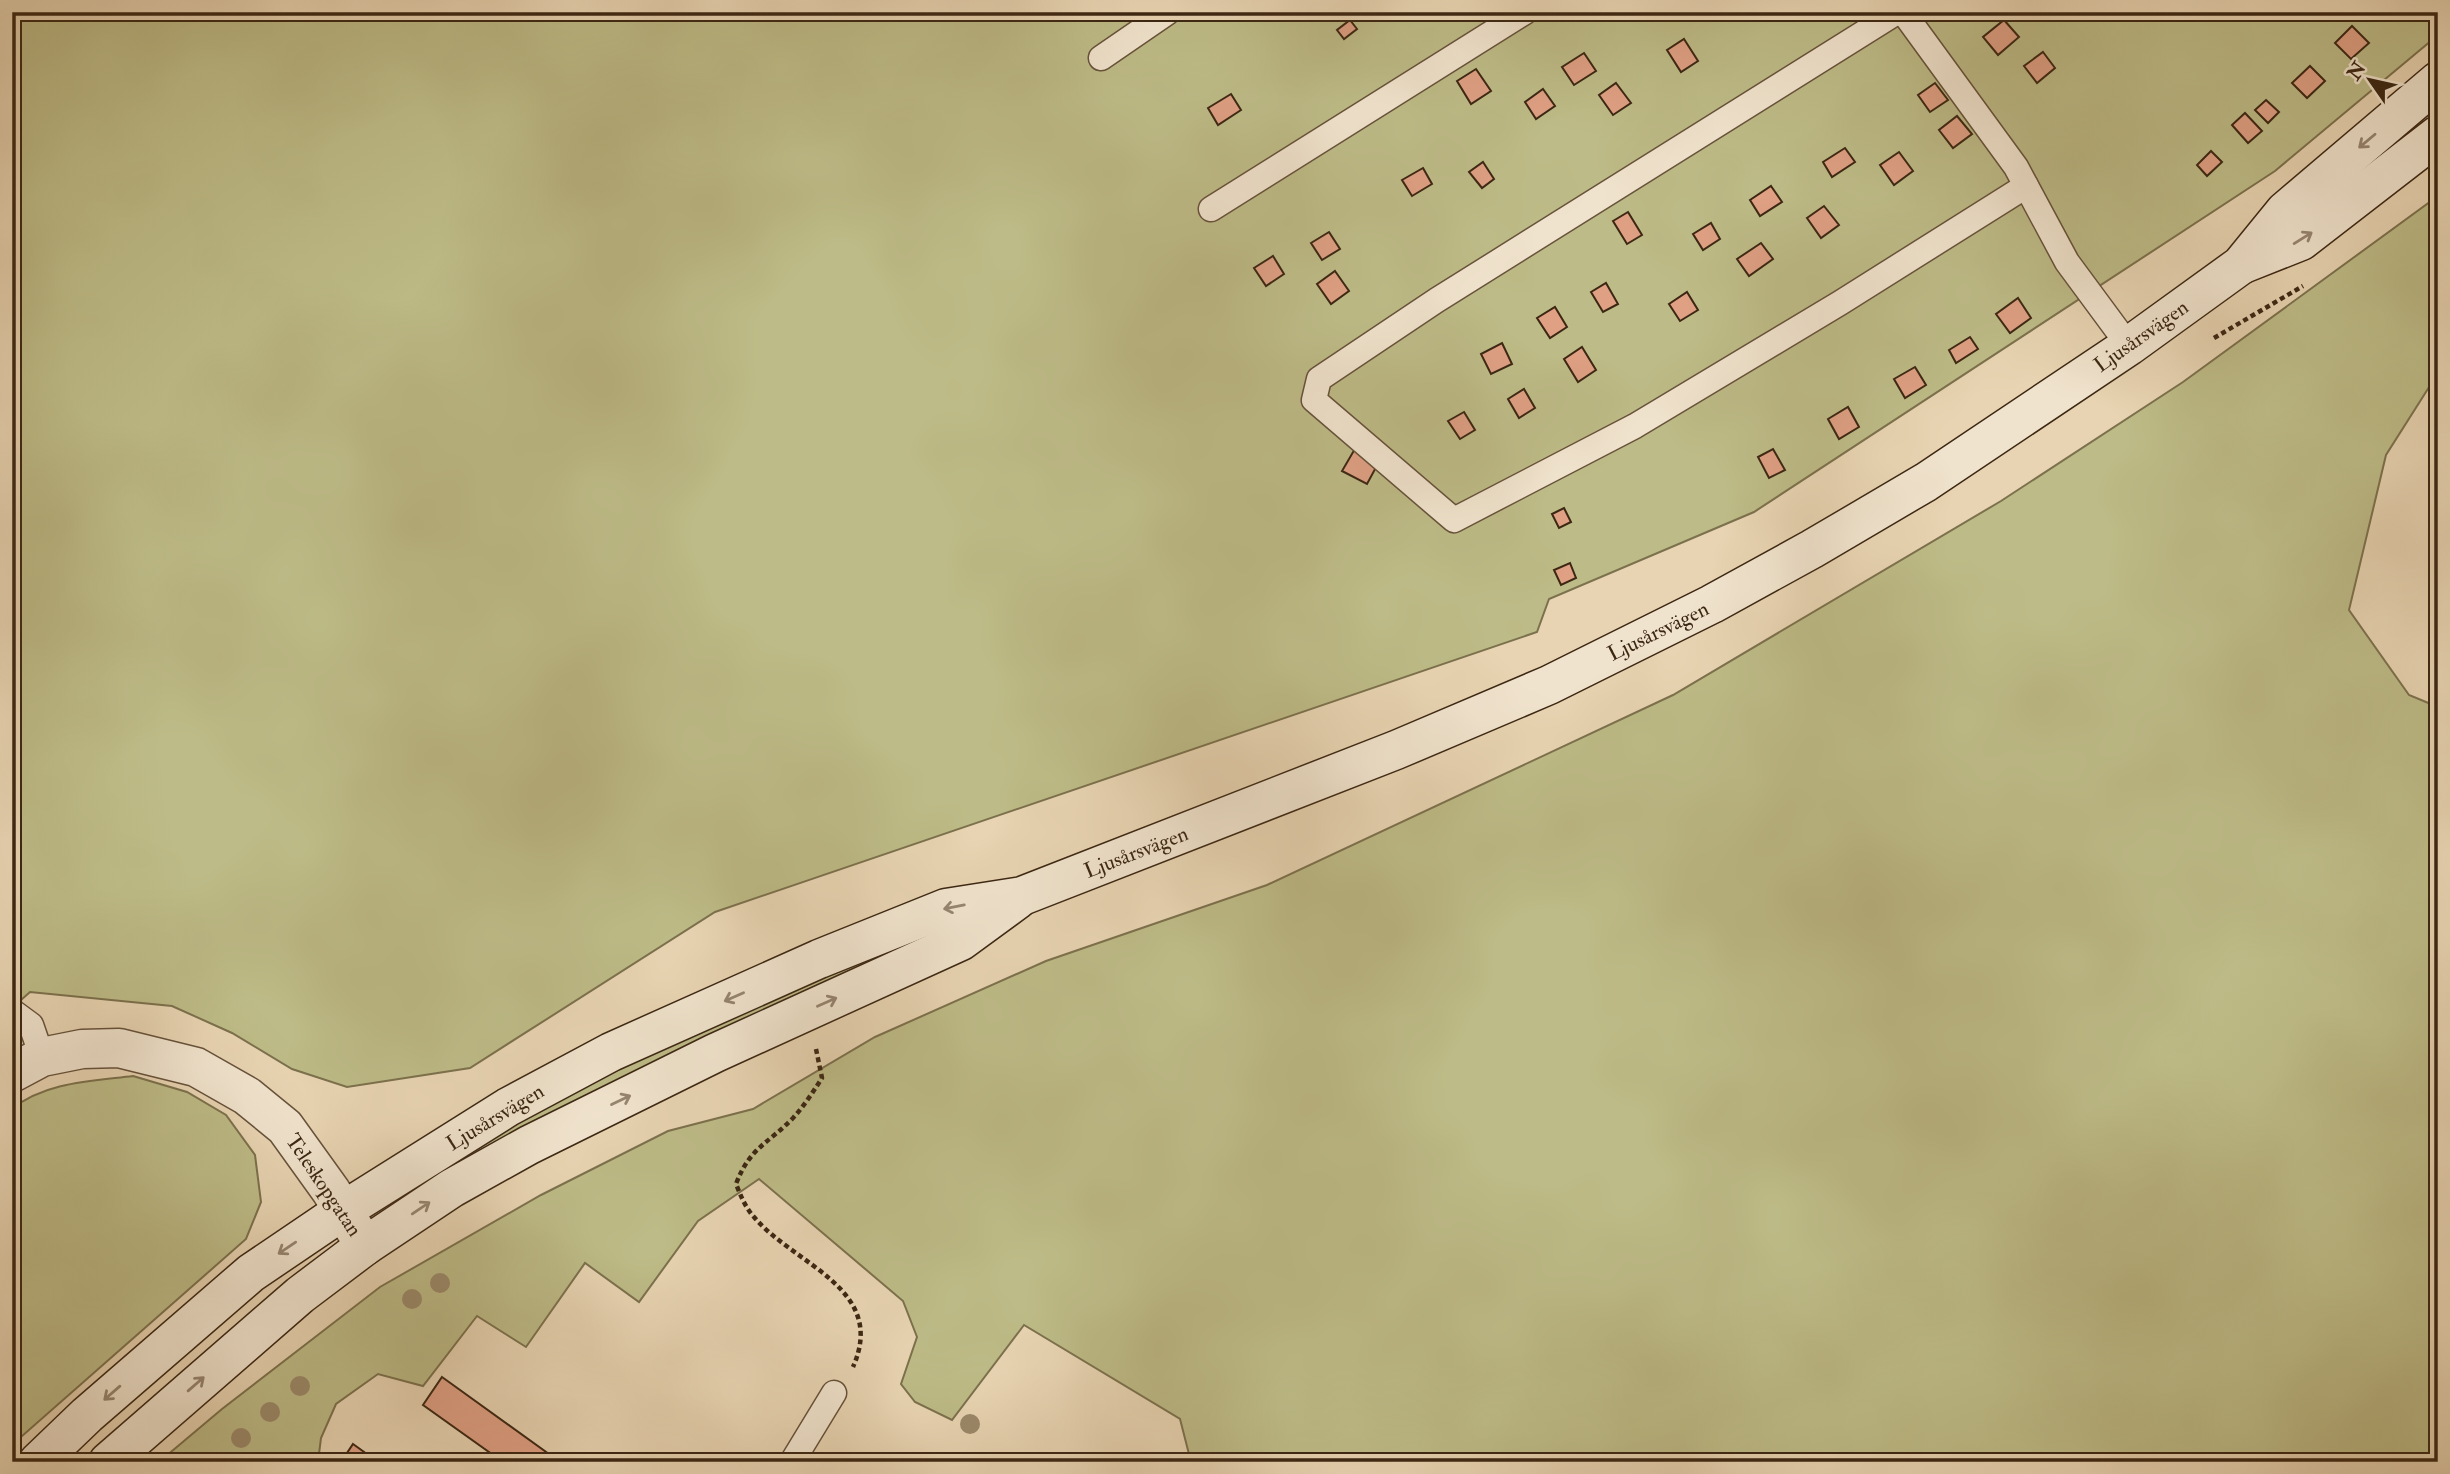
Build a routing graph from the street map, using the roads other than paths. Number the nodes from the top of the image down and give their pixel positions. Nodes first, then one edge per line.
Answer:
1 (1168, 12) edge
2 (1897, 12) edge
3 (1903, 12) edge
4 (1511, 16) edge
5 (1101, 58) dead end
6 (2438, 81) edge
7 (2438, 135) edge
8 (2026, 186) junction
9 (1211, 209) dead end
10 (2241, 265) junction
11 (2129, 346) junction
12 (1022, 896) junction
13 (12, 1010) edge
14 (27, 1065) edge
15 (344, 1210) junction
16 (365, 1246) junction
17 (834, 1393) road end
18 (38, 1462) edge
19 (108, 1462) edge
20 (792, 1462) edge

1 - 5 lane
2 - 8 lane
3 - 8 lane
4 - 9 lane
6 -> 10 main road, Ljusårsvägen
10 -> 7 main road, Ljusårsvägen
8 - 11 lane
10 - 11 main road, Ljusårsvägen
11 - 12 main road, Ljusårsvägen
12 -> 15 main road, Ljusårsvägen
16 -> 12 main road, Ljusårsvägen
13 - 14 lane
14 - 15 main road, Teleskopgatan
15 - 16 main road, Teleskopgatan
15 -> 18 main road, Ljusårsvägen
19 -> 16 main road, Ljusårsvägen
17 - 20 lane

